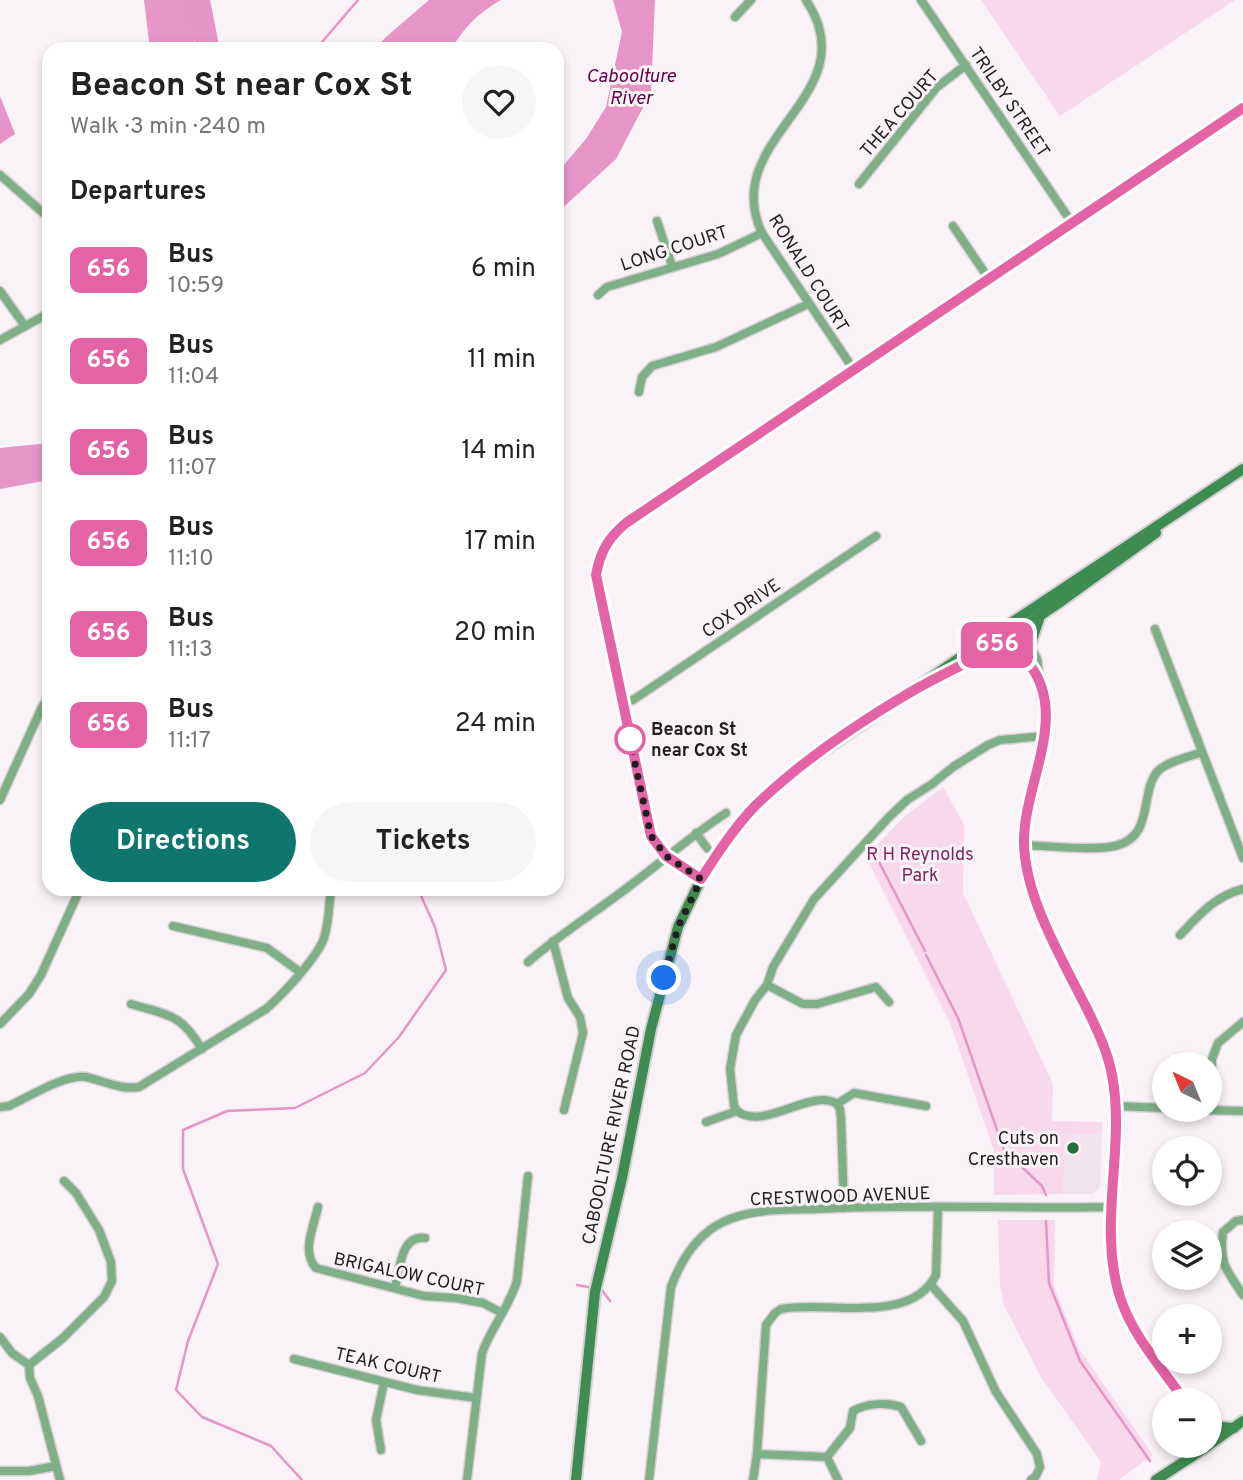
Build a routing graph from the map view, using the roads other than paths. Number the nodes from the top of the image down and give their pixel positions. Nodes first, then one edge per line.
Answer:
1 (751, 0) edge
2 (806, 0) edge
3 (921, 0) edge
4 (735, 18) dead end
5 (966, 65) junction
6 (1243, 108) edge
7 (0, 175) edge
8 (859, 184) dead end
9 (42, 212) edge
10 (657, 221) dead end
11 (1072, 223) junction
12 (953, 226) dead end
13 (762, 233) junction
14 (672, 266) junction
15 (989, 279) junction
16 (0, 291) edge
17 (598, 295) dead end
18 (808, 303) junction
19 (42, 317) edge
20 (25, 326) junction
21 (0, 340) edge
22 (853, 370) junction
23 (639, 392) dead end
24 (1243, 470) edge
25 (1173, 517) junction
26 (876, 536) dead end
27 (1040, 616) junction
28 (1016, 625) junction
29 (1156, 629) dead end
30 (998, 644) junction
31 (1030, 646) junction
32 (1029, 664) junction
33 (1039, 680) junction
34 (911, 692) junction
35 (622, 702) junction
36 (42, 707) edge
37 (1045, 736) junction
38 (1202, 752) junction
39 (0, 800) edge
40 (726, 813) dead end
41 (696, 833) junction
42 (1024, 845) junction
43 (707, 848) dead end
44 (666, 856) junction
45 (1243, 858) edge
46 (701, 879) junction
47 (1243, 889) edge
48 (77, 896) edge
49 (330, 896) edge
50 (173, 926) dead end
51 (1180, 935) dead end
52 (552, 941) junction
53 (528, 962) dead end
54 (300, 972) junction
55 (767, 985) junction
56 (889, 1003) dead end
57 (131, 1004) dead end
58 (1243, 1021) edge
59 (0, 1024) edge
60 (202, 1049) junction
61 (1215, 1052) edge
62 (837, 1104) junction
63 (926, 1106) dead end
64 (1115, 1106) junction
65 (0, 1107) edge
66 (1152, 1108) edge
67 (564, 1110) dead end
68 (1222, 1110) edge
69 (737, 1111) junction
70 (1243, 1111) edge
71 (706, 1122) dead end
72 (528, 1176) dead end
73 (64, 1181) dead end
74 (318, 1207) dead end
75 (1112, 1207) junction
76 (844, 1208) junction
77 (938, 1208) junction
78 (1243, 1220) edge
79 (425, 1238) dead end
80 (931, 1284) junction
81 (395, 1288) junction
82 (1243, 1295) edge
83 (502, 1313) junction
84 (0, 1337) edge
85 (294, 1359) dead end
86 (29, 1365) junction
87 (384, 1382) junction
88 (1176, 1388) edge
89 (476, 1398) junction
90 (1238, 1425) edge
91 (1222, 1435) edge
92 (921, 1441) dead end
93 (381, 1450) dead end
94 (757, 1454) junction
95 (827, 1457) junction
96 (1179, 1458) edge
97 (1188, 1458) edge
98 (56, 1466) junction
99 (0, 1471) edge
100 (1161, 1477) edge
101 (60, 1480) edge
102 (467, 1480) edge
103 (576, 1480) edge
104 (649, 1480) edge
105 (753, 1480) edge
106 (838, 1480) edge
107 (1031, 1480) edge

1 - 4 street
2 - 13 street, RONALD COURT
3 - 5 street, TRILBY STREET
5 - 8 street, THEA COURT
5 - 11 street, TRILBY STREET
6 - 11 street
7 - 9 street
10 - 14 street
11 - 15 street
12 - 15 street
13 - 14 street, LONG COURT
13 - 18 street, RONALD COURT
14 - 17 street, LONG COURT
15 - 22 street
16 - 20 street
18 - 22 street, RONALD COURT
18 - 23 street
19 - 20 street
20 - 21 street
22 - 35 street
24 - 25 main road, CABOOLTURE RIVER ROAD
25 - 27 main road, CABOOLTURE RIVER ROAD
25 - 28 main road, CABOOLTURE RIVER ROAD
26 - 35 street, COX DRIVE
27 - 28 main road, CABOOLTURE RIVER ROAD
27 - 31 main road
28 - 30 main road, CABOOLTURE RIVER ROAD
28 - 31 street
28 - 32 street
28 - 34 main road, CABOOLTURE RIVER ROAD
29 - 38 street
30 - 32 main road
30 - 34 main road, CABOOLTURE RIVER ROAD
31 - 33 street
32 - 33 street
33 - 37 street
34 - 46 main road, CABOOLTURE RIVER ROAD
35 - 44 street
36 - 39 street
37 - 42 street
37 - 55 street
38 - 42 street
38 - 45 street
40 - 41 street
41 - 43 street
41 - 44 street
42 - 64 street
44 - 46 street
44 - 52 street
46 - 103 main road, CABOOLTURE RIVER ROAD
47 - 51 street
48 - 59 street
49 - 54 street
50 - 54 street
52 - 53 street
52 - 67 street
54 - 60 street
55 - 56 street
55 - 69 street
57 - 60 street
58 - 61 street
60 - 65 street
62 - 63 street
62 - 69 street
62 - 76 street
64 - 66 street
64 - 75 street
68 - 70 street
69 - 71 street
72 - 83 street
73 - 86 street
74 - 81 street, BRIGALOW COURT
75 - 77 street, CRESTWOOD AVENUE
75 - 88 street
76 - 77 street, CRESTWOOD AVENUE
76 - 104 street, CRESTWOOD AVENUE
77 - 80 street
78 - 82 street
79 - 81 street
80 - 94 street
80 - 107 street
81 - 83 street, BRIGALOW COURT
83 - 89 street
84 - 86 street
85 - 87 street, TEAK COURT
86 - 98 street
87 - 89 street, TEAK COURT
87 - 93 street
89 - 102 street
90 - 91 main road
92 - 95 street
94 - 95 street
94 - 105 street
95 - 106 street
96 - 100 main road
97 - 100 main road
98 - 99 street
98 - 101 street

